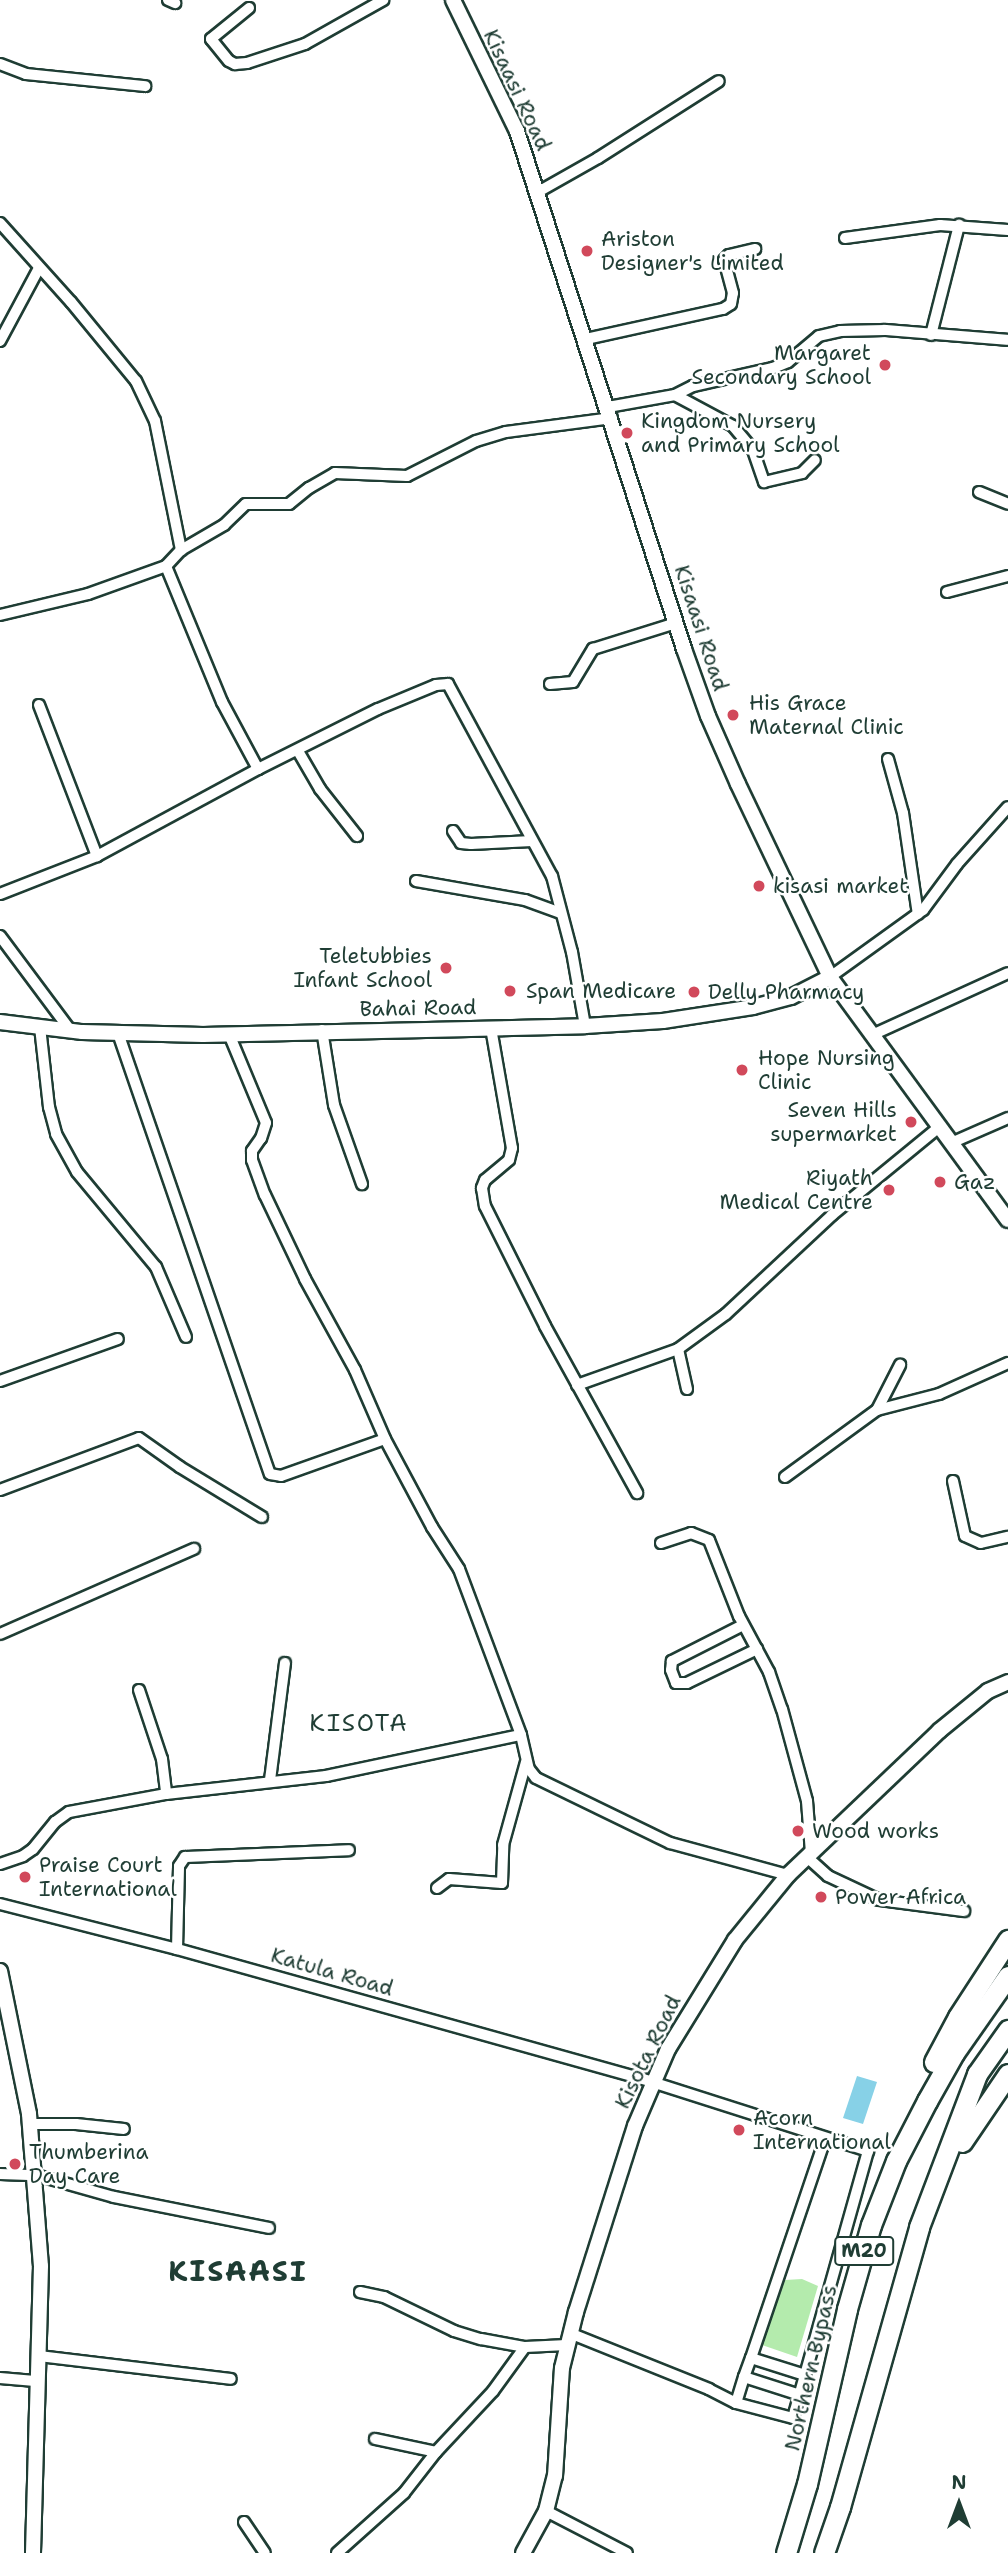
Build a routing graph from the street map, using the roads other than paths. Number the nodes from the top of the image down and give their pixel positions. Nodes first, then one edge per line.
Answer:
1 (383, 0) edge
2 (453, 0) edge
3 (249, 8) dead end
4 (0, 64) edge
5 (719, 81) dead end
6 (145, 86) dead end
7 (538, 192) junction
8 (0, 223) edge
9 (959, 225) junction
10 (1008, 230) edge
11 (845, 238) dead end
12 (755, 249) dead end
13 (39, 268) junction
14 (931, 335) junction
15 (586, 339) junction
16 (1008, 340) edge
17 (0, 341) edge
18 (675, 395) junction
19 (610, 413) junction
20 (815, 460) dead end
21 (979, 492) dead end
22 (1008, 504) edge
23 (181, 551) junction
24 (166, 566) junction
25 (1008, 576) edge
26 (947, 592) dead end
27 (0, 615) edge
28 (676, 623) junction
29 (550, 684) dead end
30 (39, 705) dead end
31 (298, 751) junction
32 (888, 759) dead end
33 (258, 769) junction
34 (1008, 807) edge
35 (453, 831) dead end
36 (357, 836) dead end
37 (532, 841) junction
38 (97, 856) junction
39 (416, 881) dead end
40 (0, 894) edge
41 (562, 913) junction
42 (918, 914) junction
43 (0, 936) edge
44 (1008, 973) edge
45 (830, 977) junction
46 (0, 1022) edge
47 (585, 1026) junction
48 (40, 1027) junction
49 (491, 1028) junction
50 (70, 1030) junction
51 (322, 1030) junction
52 (118, 1033) junction
53 (229, 1034) junction
54 (872, 1035) junction
55 (1008, 1118) edge
56 (939, 1127) junction
57 (951, 1143) junction
58 (362, 1184) dead end
59 (1008, 1220) edge
60 (187, 1337) dead end
61 (118, 1339) dead end
62 (678, 1349) junction
63 (1008, 1363) edge
64 (900, 1365) dead end
65 (0, 1381) edge
66 (577, 1385) junction
67 (687, 1389) dead end
68 (877, 1410) junction
69 (385, 1439) junction
70 (785, 1477) dead end
71 (953, 1481) dead end
72 (0, 1490) edge
73 (637, 1493) dead end
74 (262, 1517) dead end
75 (1008, 1537) edge
76 (661, 1543) dead end
77 (194, 1549) dead end
78 (743, 1625) junction
79 (0, 1634) edge
80 (757, 1649) junction
81 (285, 1662) dead end
82 (1008, 1682) edge
83 (139, 1690) dead end
84 (521, 1735) junction
85 (526, 1762) junction
86 (270, 1780) junction
87 (166, 1794) junction
88 (349, 1850) dead end
89 (809, 1855) junction
90 (0, 1864) edge
91 (788, 1875) junction
92 (437, 1888) dead end
93 (0, 1904) edge
94 (964, 1911) dead end
95 (1008, 1940) edge
96 (177, 1949) junction
97 (0, 1971) edge
98 (1008, 1976) edge
99 (1008, 2030) edge
100 (1008, 2074) edge
101 (653, 2082) junction
102 (30, 2124) junction
103 (124, 2129) dead end
104 (825, 2139) junction
105 (896, 2161) junction
106 (0, 2174) edge
107 (36, 2175) junction
108 (919, 2227) junction
109 (269, 2228) dead end
110 (360, 2292) dead end
111 (568, 2339) junction
112 (525, 2347) junction
113 (39, 2356) junction
114 (751, 2358) junction
115 (806, 2375) junction
116 (744, 2377) junction
117 (0, 2378) edge
118 (231, 2379) dead end
119 (38, 2381) junction
120 (800, 2395) junction
121 (736, 2403) junction
122 (375, 2439) dead end
123 (436, 2452) junction
124 (546, 2511) junction
125 (244, 2522) dead end
126 (33, 2553) edge
127 (265, 2553) edge
128 (337, 2553) edge
129 (523, 2553) edge
130 (627, 2553) edge
131 (786, 2553) edge
132 (824, 2553) edge

1 - 3 street
2 - 7 main road, Kisaasi Road
4 - 6 street
5 - 7 street
7 - 15 main road, Kisaasi Road
8 - 13 street
9 - 10 street
9 - 11 street
9 - 14 street
12 - 15 street
13 - 17 street
13 - 23 street
14 - 16 street
14 - 18 street
15 - 19 main road, Kisaasi Road
18 - 19 street
18 - 20 street
19 - 23 street
19 - 28 main road, Kisaasi Road
21 - 22 street
23 - 24 street
24 - 27 street
24 - 33 street
25 - 26 street
28 - 29 street
28 - 45 main road, Kisaasi Road
30 - 38 street
31 - 33 street
31 - 36 street
31 - 37 street
32 - 42 street
33 - 38 street
34 - 42 street
35 - 37 street
37 - 41 street
38 - 40 street
39 - 41 street
41 - 47 street
42 - 45 street
43 - 50 street
44 - 54 street
45 - 47 main road, Bahai Road
45 - 54 main road, Kisaasi Road
46 - 48 main road, Bahai Road
47 - 49 main road, Bahai Road
48 - 50 main road, Bahai Road
48 - 60 street
49 - 51 main road, Bahai Road
49 - 66 street
50 - 52 main road, Bahai Road
51 - 53 main road, Bahai Road
51 - 58 street
52 - 53 main road, Bahai Road
52 - 69 street
53 - 69 street
54 - 56 main road, Kisaasi Road
55 - 57 street
56 - 57 main road, Kisaasi Road
56 - 62 street
57 - 59 main road, Kisaasi Road
61 - 65 street
62 - 66 street
62 - 67 street
63 - 68 street
64 - 68 street
66 - 73 street
68 - 70 street
69 - 84 street
71 - 75 street
72 - 74 street
76 - 78 street
77 - 79 street
78 - 80 street
78 - 80 street
80 - 89 street
81 - 86 street
82 - 89 main road, Kisota Road
83 - 87 street
84 - 85 street
84 - 86 street
85 - 91 street
85 - 92 street
86 - 87 street
87 - 90 street
88 - 96 street
89 - 91 main road, Kisota Road
89 - 94 street
91 - 101 main road, Kisota Road
93 - 96 street, Katula Road
95 - 105 highway
96 - 101 street, Katula Road
97 - 102 main road
98 - 105 highway, Northern Bypass / M20
99 - 108 highway, M20
100 - 108 highway
101 - 104 street, Katula Road
101 - 111 main road, Kisota Road
102 - 103 street
102 - 107 main road
104 - 114 street
104 - 115 street, Katula Road
105 - 131 highway, Northern Bypass / M20
106 - 107 street
107 - 109 street
107 - 113 main road
108 - 132 highway, M20
110 - 112 street
111 - 112 street
111 - 121 street
111 - 124 main road, Kisota Road
112 - 123 street
113 - 118 street
113 - 119 main road
114 - 115 street
114 - 116 street
115 - 120 street
116 - 120 street
116 - 121 street
117 - 119 street
119 - 126 main road
120 - 121 street
122 - 123 street
123 - 128 street
124 - 129 main road, Kisota Road
124 - 130 street
125 - 127 street

